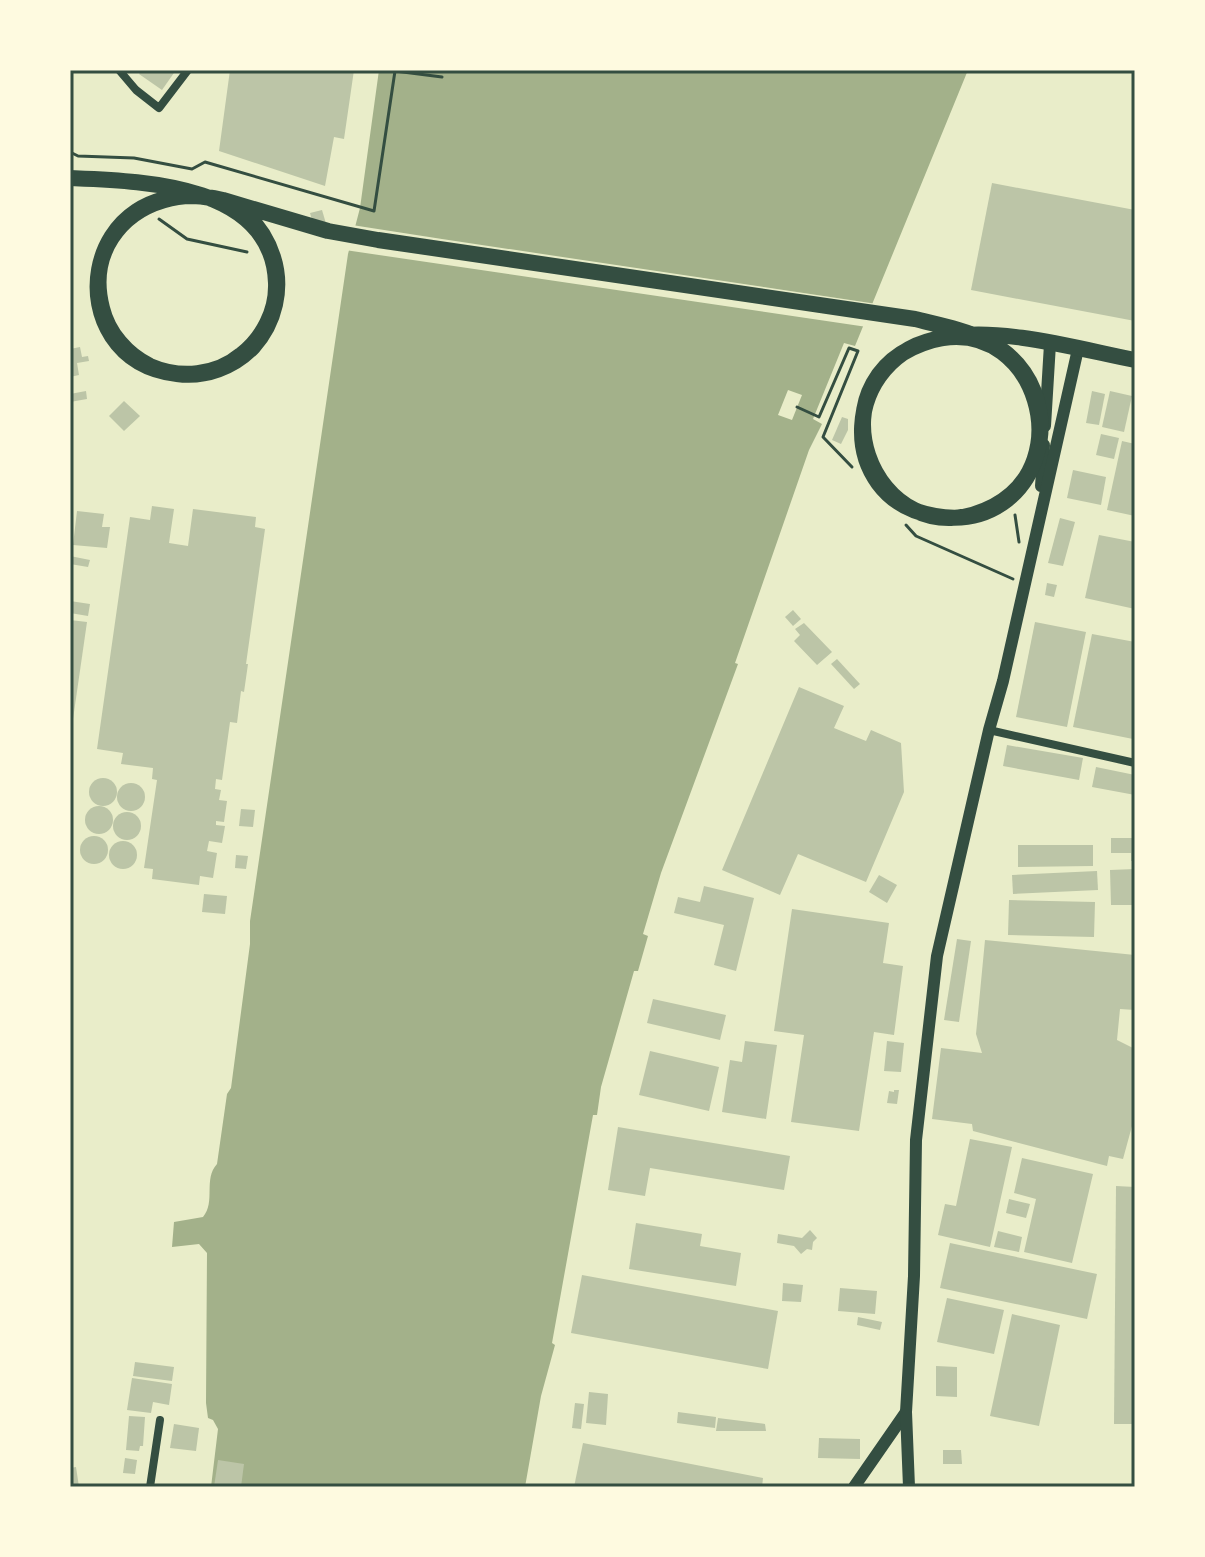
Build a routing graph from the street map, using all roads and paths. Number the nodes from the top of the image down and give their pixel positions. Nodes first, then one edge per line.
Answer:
1 (119, 70) edge
2 (188, 70) edge
3 (442, 77) dead end
4 (70, 152) edge
5 (70, 178) edge
6 (166, 213) dead end
7 (251, 248) dead end
8 (247, 252) dead end
9 (255, 255) dead end
10 (1050, 344) junction
11 (1078, 349) junction
12 (1135, 360) edge
13 (797, 407) dead end
14 (852, 467) dead end
15 (898, 517) dead end
16 (1038, 525) junction
17 (1025, 585) junction
18 (989, 730) junction
19 (1135, 763) edge
20 (906, 1412) junction
21 (160, 1420) dead end
22 (150, 1487) edge
23 (854, 1487) edge
24 (909, 1487) edge

1 - 2 street
3 - 4 path
5 - 10 main road
6 - 8 path
7 - 9 path
10 - 11 main road
10 - 16 street
11 - 12 main road
11 - 16 street
13 - 14 path
15 - 17 path
16 - 17 street
17 - 18 street
18 - 19 street
18 - 20 street
20 - 23 street
20 - 24 street
21 - 22 street

